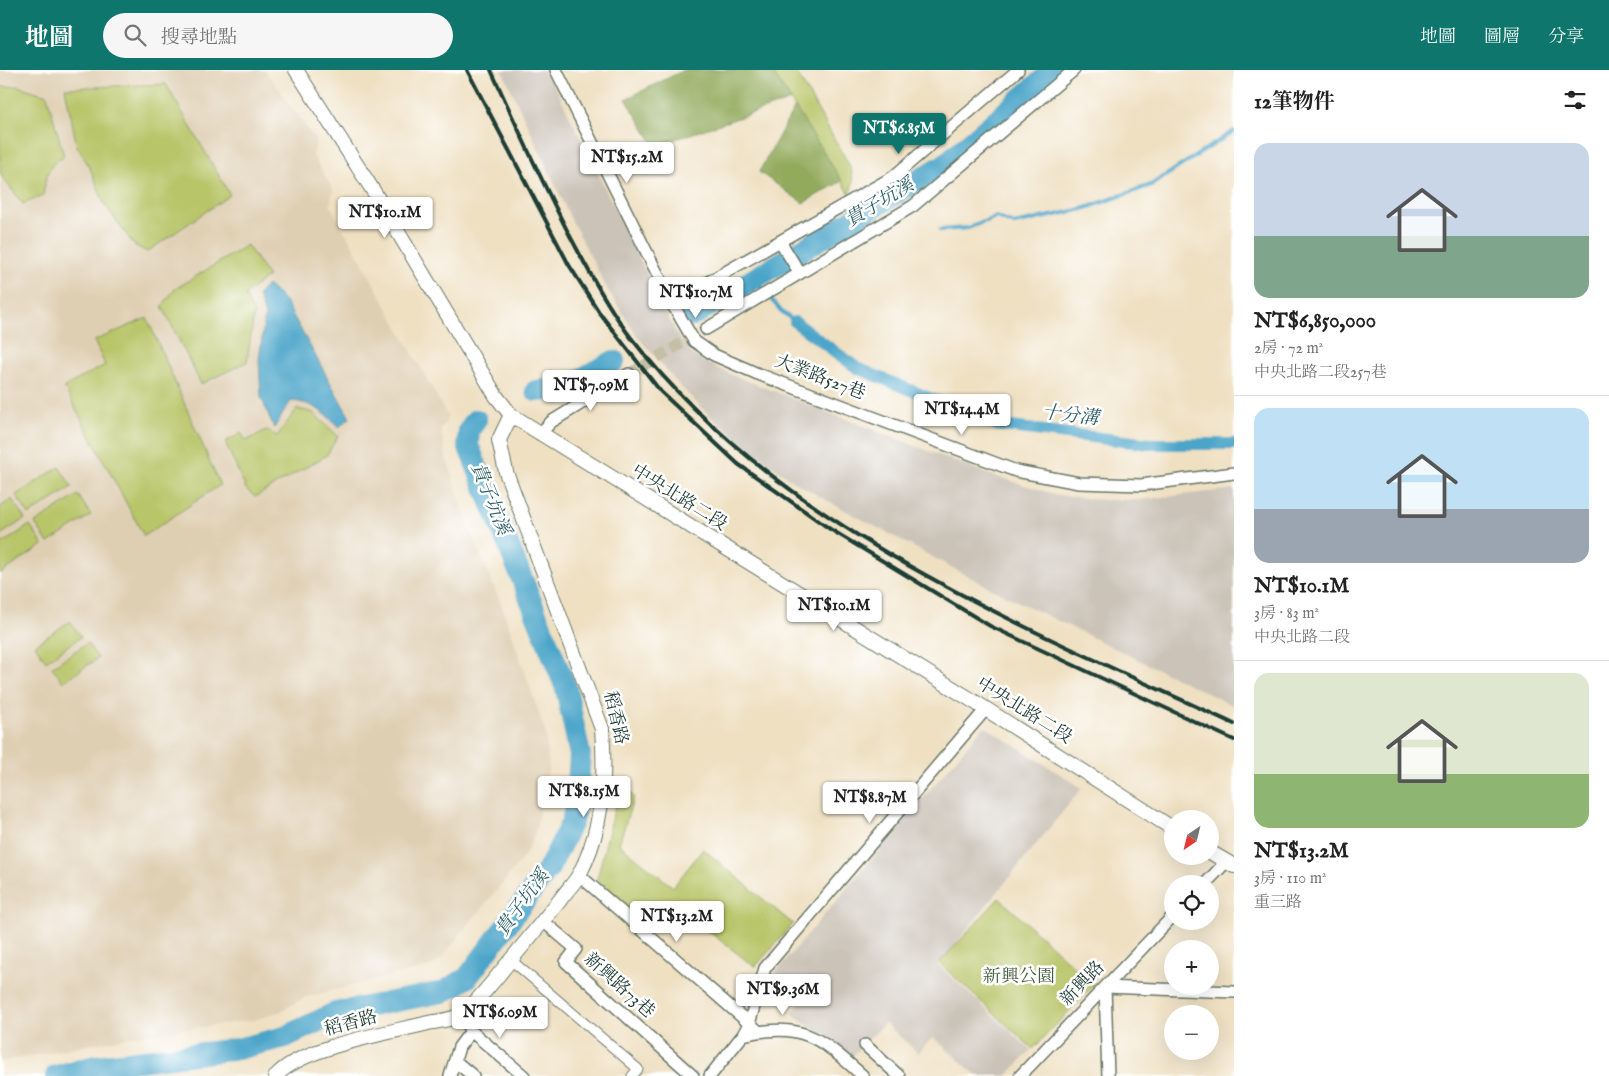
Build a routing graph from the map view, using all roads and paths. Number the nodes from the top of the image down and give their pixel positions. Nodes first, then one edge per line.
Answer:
1 (296, 70) edge
2 (556, 70) edge
3 (1018, 70) edge
4 (1074, 70) edge
5 (780, 241) junction
6 (799, 272) junction
7 (673, 307) junction
8 (706, 329) tunnel mouth
9 (629, 374) tunnel mouth
10 (511, 415) junction
11 (540, 434) junction
12 (1234, 473) edge
13 (986, 709) junction
14 (1164, 823) edge
15 (1219, 857) edge
16 (1230, 864) edge
17 (579, 875) junction
18 (1216, 875) edge
19 (543, 921) junction
20 (1164, 925) edge
21 (511, 960) junction
22 (1105, 987) junction
23 (1234, 992) edge
24 (461, 1015) junction
25 (749, 1024) junction
26 (471, 1031) junction
27 (758, 1032) junction
28 (743, 1035) junction
29 (866, 1045) dead end
30 (455, 1061) junction
31 (276, 1076) edge
32 (450, 1076) edge
33 (473, 1076) edge
34 (524, 1076) edge
35 (632, 1076) edge
36 (693, 1076) edge
37 (710, 1076) edge
38 (863, 1076) edge
39 (899, 1076) edge
40 (1020, 1076) edge
41 (1108, 1076) edge

1 - 10 street, 中央北路二段
2 - 7 street, 大業路527巷
3 - 5 street
4 - 6 street
5 - 6 street
5 - 7 street
6 - 8 street
7 - 12 street, 大業路527巷, bridge
9 - 11 street
10 - 11 street, 中央北路二段
10 - 17 street, 稻香路
11 - 13 street, 中央北路二段
13 - 14 street, 中央北路二段
13 - 25 street
15 - 16 street
16 - 18 street
17 - 19 street, 稻香路
17 - 25 street
19 - 21 street, 稻香路
19 - 36 street, 新興路73巷
20 - 22 street, 新興路
21 - 24 street, 稻香路
21 - 35 street
22 - 23 street
22 - 40 street, 新興路
22 - 41 street
24 - 26 street
24 - 31 street, 稻香路
25 - 27 street
25 - 28 street
26 - 30 street
26 - 34 street
27 - 28 street
27 - 38 street
28 - 37 street
29 - 39 street
30 - 32 street
30 - 33 street

